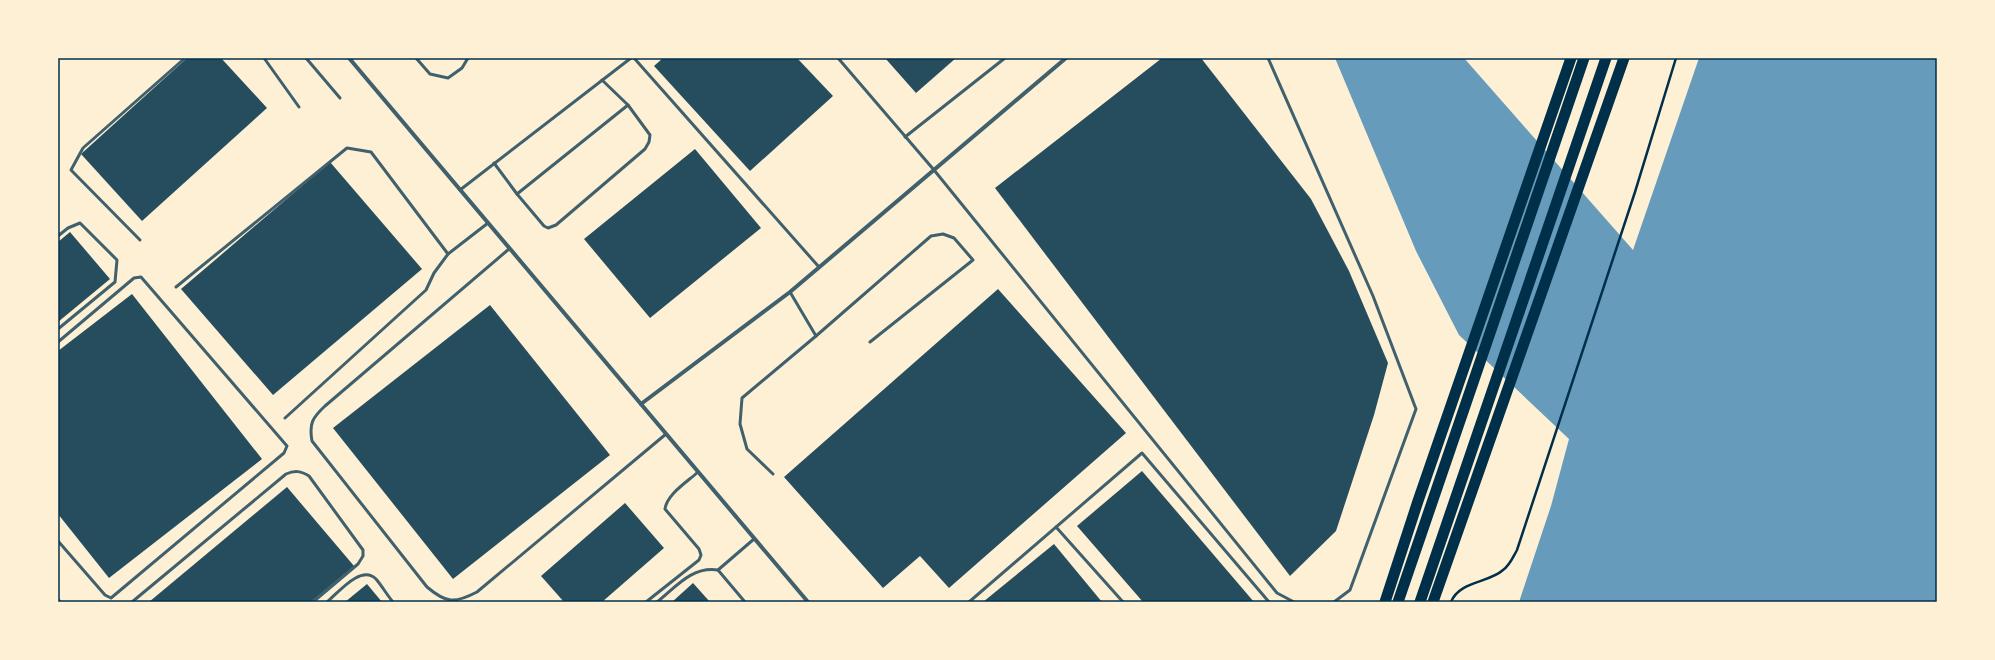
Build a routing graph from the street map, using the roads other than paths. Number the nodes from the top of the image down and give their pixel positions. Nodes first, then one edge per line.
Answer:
1 (185, 58) edge
2 (264, 58) edge
3 (306, 58) edge
4 (349, 58) edge
5 (416, 58) edge
6 (468, 58) edge
7 (632, 58) edge
8 (838, 58) edge
9 (1005, 58) edge
10 (1066, 58) edge
11 (1268, 58) edge
12 (1571, 58) edge
13 (1584, 58) edge
14 (1606, 58) edge
15 (1624, 58) edge
16 (602, 80) junction
17 (340, 98) dead end
18 (628, 105) junction
19 (299, 107) dead end
20 (905, 137) junction
21 (494, 163) junction
22 (934, 170) junction
23 (460, 190) junction
24 (517, 194) junction
25 (488, 223) junction
26 (58, 236) edge
27 (140, 240) dead end
28 (509, 248) junction
29 (448, 254) junction
30 (819, 267) junction
31 (176, 287) dead end
32 (790, 292) junction
33 (58, 329) edge
34 (816, 336) junction
35 (58, 342) edge
36 (870, 342) dead end
37 (641, 404) junction
38 (285, 418) dead end
39 (666, 434) junction
40 (698, 472) junction
41 (773, 474) dead end
42 (1056, 528) junction
43 (754, 539) junction
44 (58, 541) edge
45 (718, 570) junction
46 (58, 599) edge
47 (60, 602) edge
48 (132, 602) edge
49 (313, 602) edge
50 (327, 602) edge
51 (393, 602) edge
52 (646, 602) edge
53 (657, 602) edge
54 (745, 602) edge
55 (808, 602) edge
56 (970, 602) edge
57 (1123, 602) edge
58 (1269, 602) edge
59 (1294, 602) edge
60 (1334, 602) edge
61 (1385, 602) edge
62 (1398, 602) edge
63 (1420, 602) edge
64 (1433, 602) edge

1 - 27 lane
2 - 19 lane
3 - 17 lane
4 - 23 street
5 - 6 lane
7 - 16 lane
7 - 30 lane
8 - 20 lane
9 - 20 lane
10 - 22 street
11 - 60 lane
12 - 61 highway
13 - 62 highway
14 - 63 highway
15 - 64 highway
16 - 18 lane
16 - 21 lane
18 - 24 lane
18 - 24 lane
20 - 22 lane
21 - 23 lane
21 - 24 lane
22 - 30 street
22 - 59 lane
23 - 25 street
25 - 28 street
25 - 29 lane
26 - 33 lane
28 - 37 street
28 - 39 lane
29 - 31 lane
29 - 38 lane
30 - 32 street
32 - 34 lane
32 - 37 street
34 - 36 lane
34 - 41 lane
35 - 44 lane
37 - 39 street
39 - 40 street
40 - 43 street
40 - 52 lane
42 - 56 lane
42 - 57 lane
42 - 58 lane
43 - 45 lane
43 - 55 street
45 - 53 lane
45 - 54 lane
46 - 47 lane
48 - 49 lane
50 - 51 lane

